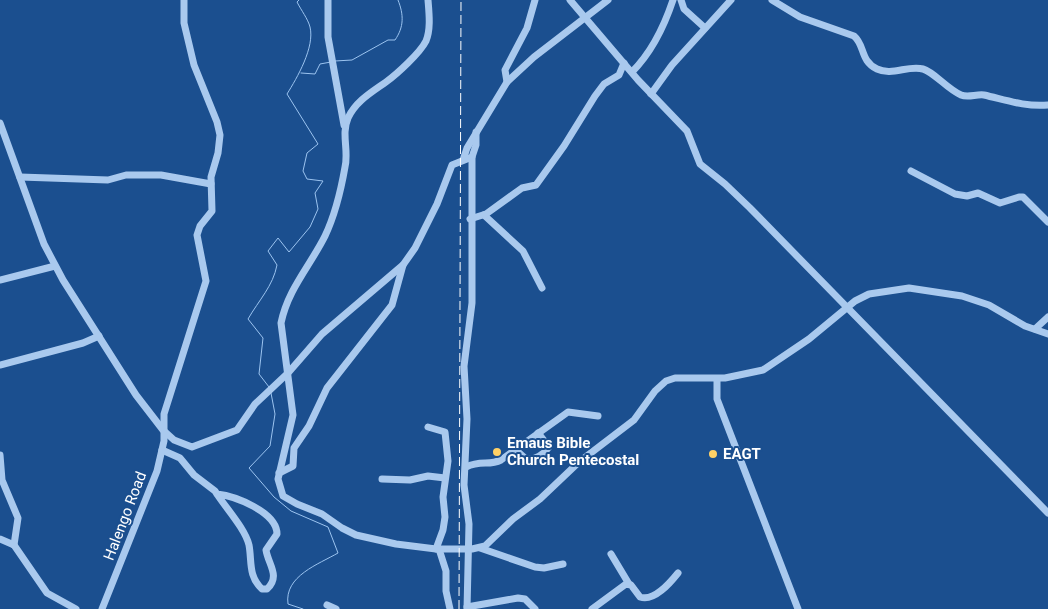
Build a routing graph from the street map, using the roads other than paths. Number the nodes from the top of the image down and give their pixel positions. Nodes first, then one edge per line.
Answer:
1 (184, 0) edge
2 (328, 0) edge
3 (428, 0) edge
4 (535, 0) edge
5 (570, 0) edge
6 (608, 0) edge
7 (673, 0) edge
8 (681, 0) edge
9 (731, 0) edge
10 (772, 0) edge
11 (585, 19) junction
12 (705, 28) junction
13 (624, 63) junction
14 (632, 72) junction
15 (507, 82) junction
16 (651, 94) junction
17 (1048, 105) edge
18 (0, 123) edge
19 (345, 129) junction
20 (476, 132) junction
21 (3, 139) edge
22 (472, 157) junction
23 (463, 160) junction
24 (911, 171) dead end
25 (20, 177) junction
26 (211, 184) junction
27 (484, 215) junction
28 (470, 219) junction
29 (1048, 222) edge
30 (403, 265) junction
31 (55, 266) junction
32 (0, 280) edge
33 (542, 288) dead end
34 (848, 308) junction
35 (1048, 317) edge
36 (1035, 329) junction
37 (1048, 334) edge
38 (99, 336) junction
39 (0, 365) edge
40 (286, 375) junction
41 (716, 379) junction
42 (598, 416) dead end
43 (428, 427) dead end
44 (163, 430) junction
45 (538, 434) junction
46 (162, 450) junction
47 (516, 450) junction
48 (0, 455) edge
49 (466, 467) junction
50 (279, 473) junction
51 (446, 478) junction
52 (382, 479) dead end
53 (217, 494) junction
54 (1048, 513) edge
55 (0, 539) edge
56 (14, 545) junction
57 (480, 548) junction
58 (438, 549) junction
59 (468, 549) junction
60 (611, 554) dead end
61 (563, 564) dead end
62 (678, 573) dead end
63 (629, 584) junction
64 (327, 605) dead end
65 (467, 608) edge
66 (76, 609) edge
67 (102, 609) edge
68 (336, 609) edge
69 (450, 609) edge
70 (535, 609) edge
71 (592, 609) edge
72 (798, 609) edge

1 - 26 street, Halengo Road
2 - 19 street
3 - 19 street
4 - 15 street
5 - 11 street
6 - 11 street
7 - 14 street
8 - 12 street
9 - 12 street
10 - 17 street
11 - 13 street
11 - 15 street
12 - 16 street
13 - 14 street
13 - 27 street
14 - 16 street
15 - 20 street
16 - 34 street
18 - 21 street
19 - 40 street
20 - 22 street
20 - 23 street
21 - 25 street
22 - 23 street
22 - 28 street
23 - 30 street
24 - 29 street
25 - 26 street
25 - 31 street
26 - 44 street, Halengo Road
27 - 28 street
27 - 33 street
28 - 49 street
30 - 40 street
30 - 50 street
31 - 32 street
31 - 38 street
34 - 36 street
34 - 41 street
34 - 54 street
35 - 36 street
36 - 37 street
38 - 39 street
38 - 44 street
40 - 44 street
40 - 50 street
41 - 57 street
41 - 72 street
42 - 45 street
43 - 51 street
44 - 46 street, Halengo Road
45 - 47 street
45 - 47 street
46 - 53 street
46 - 67 street, Halengo Road
47 - 49 street
48 - 56 street
49 - 59 street
50 - 58 street
51 - 52 street
51 - 58 street
53 - 53 street
55 - 56 street
56 - 66 street
57 - 59 street
57 - 61 street
58 - 59 street
58 - 69 street
59 - 65 street
60 - 63 street
62 - 63 street
63 - 71 street
64 - 68 street
65 - 70 street

